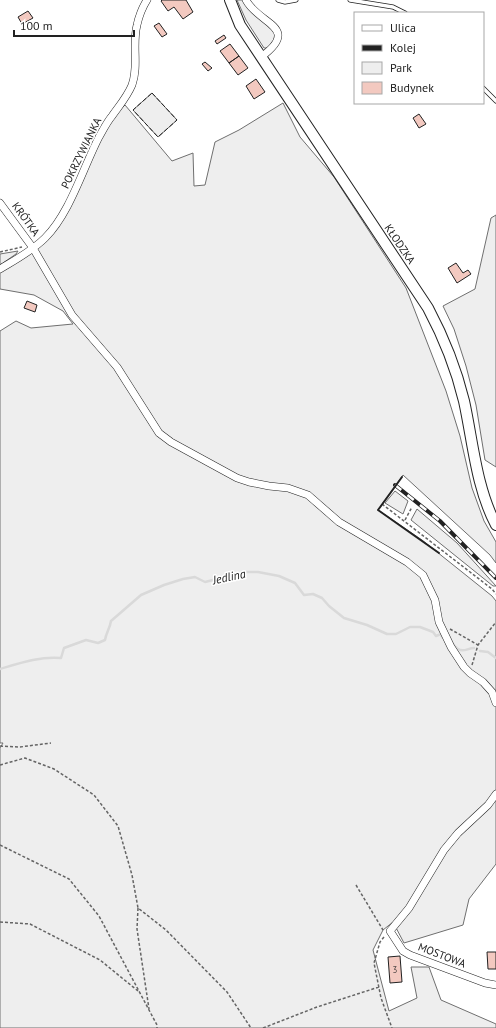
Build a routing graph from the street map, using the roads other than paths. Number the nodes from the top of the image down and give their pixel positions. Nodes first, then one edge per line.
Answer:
1 (147, 0) edge
2 (230, 0) edge
3 (246, 0) edge
4 (278, 0) edge
5 (296, 0) edge
6 (350, 0) edge
7 (403, 12) edge
8 (261, 57) junction
9 (484, 89) edge
10 (496, 101) edge
11 (0, 203) edge
12 (33, 248) junction
13 (0, 269) edge
14 (496, 525) edge
15 (496, 703) edge
16 (496, 794) edge
17 (496, 985) edge

1 - 12 street, POKRZYWIANKA
2 - 8 main road, KŁODZKA
3 - 8 street
4 - 5 lane
6 - 7 lane
8 - 14 main road, KŁODZKA
9 - 10 lane
11 - 12 street, KRÓTKA
12 - 13 street, POKRZYWIANKA
12 - 15 street, KRÓTKA
16 - 17 street, MOSTOWA

